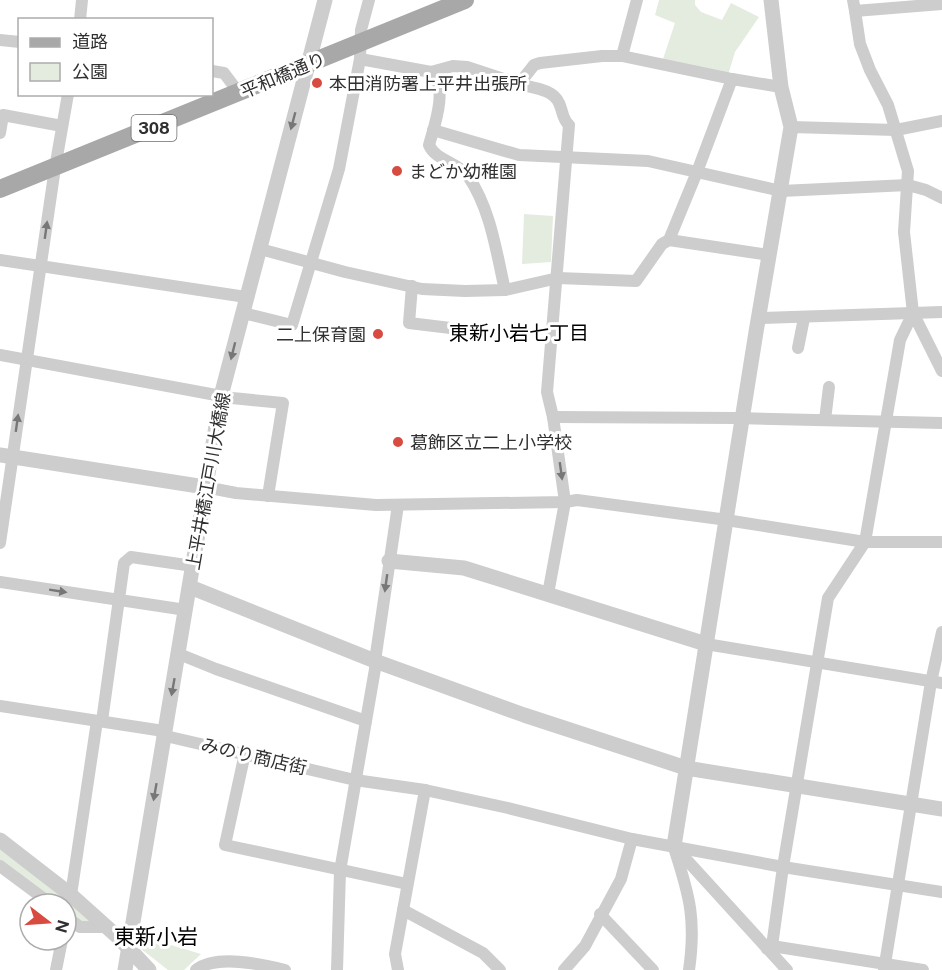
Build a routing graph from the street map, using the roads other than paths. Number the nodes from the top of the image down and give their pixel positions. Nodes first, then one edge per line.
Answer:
1 (82, 0) edge
2 (325, 0) edge
3 (369, 0) edge
4 (465, 0) edge
5 (637, 0) edge
6 (771, 0) edge
7 (942, 4) edge
8 (854, 5) edge
9 (80, 18) edge
10 (0, 40) edge
11 (18, 42) edge
12 (360, 51) junction
13 (622, 56) junction
14 (307, 65) junction
15 (213, 71) edge
16 (431, 72) junction
17 (732, 79) junction
18 (519, 84) junction
19 (782, 87) junction
20 (239, 93) junction
21 (68, 96) edge
22 (942, 121) edge
23 (62, 126) junction
24 (791, 127) junction
25 (433, 130) junction
26 (896, 130) junction
27 (0, 133) edge
28 (568, 157) junction
29 (55, 168) junction
30 (697, 172) junction
31 (908, 185) junction
32 (0, 189) edge
33 (781, 191) junction
34 (942, 198) edge
35 (669, 240) junction
36 (260, 249) junction
37 (769, 255) junction
38 (0, 261) edge
39 (310, 262) junction
40 (41, 267) junction
41 (558, 278) junction
42 (412, 286) junction
43 (505, 290) junction
44 (244, 305) junction
45 (942, 312) edge
46 (913, 313) junction
47 (759, 318) junction
48 (804, 318) junction
49 (467, 330) dead end
50 (798, 348) dead end
51 (0, 356) edge
52 (27, 359) junction
53 (942, 370) edge
54 (829, 387) dead end
55 (221, 396) junction
56 (554, 417) junction
57 (742, 418) junction
58 (825, 420) junction
59 (886, 422) junction
60 (942, 423) edge
61 (6, 456) edge
62 (205, 487) junction
63 (268, 496) junction
64 (565, 502) junction
65 (398, 505) junction
66 (726, 520) junction
67 (865, 542) junction
68 (942, 542) edge
69 (0, 543) edge
70 (389, 561) junction
71 (193, 566) junction
72 (0, 582) edge
73 (190, 587) junction
74 (548, 594) junction
75 (118, 600) junction
76 (186, 610) junction
77 (942, 632) edge
78 (706, 644) junction
79 (179, 654) junction
80 (375, 661) junction
81 (816, 663) junction
82 (936, 682) edge
83 (0, 706) edge
84 (99, 721) junction
85 (366, 721) junction
86 (165, 734) junction
87 (245, 753) junction
88 (686, 768) junction
89 (356, 780) junction
90 (796, 786) junction
91 (425, 790) junction
92 (912, 804) junction
93 (942, 809) edge
94 (632, 839) junction
95 (0, 840) edge
96 (674, 846) junction
97 (0, 866) edge
98 (783, 867) junction
99 (340, 871) junction
100 (407, 884) junction
101 (898, 885) junction
102 (35, 892) edge
103 (67, 892) edge
104 (71, 892) edge
105 (942, 892) edge
106 (78, 901) edge
107 (402, 910) junction
108 (600, 914) junction
109 (78, 926) edge
110 (107, 927) junction
111 (129, 948) junction
112 (769, 948) junction
113 (60, 952) edge
114 (885, 967) edge
115 (56, 970) edge
116 (125, 970) edge
117 (149, 970) edge
118 (196, 970) edge
119 (285, 970) edge
120 (337, 970) edge
121 (398, 970) edge
122 (500, 970) edge
123 (564, 970) edge
124 (653, 970) edge
125 (689, 970) edge
126 (787, 970) edge
127 (923, 970) edge

1 - 9 street
2 - 14 street, 上平井橋江戸川大橋線
3 - 12 street
4 - 12 main road, 平和橋通り / 308
5 - 13 street
6 - 19 street
7 - 8 street
8 - 26 street
10 - 11 street
12 - 14 main road, 平和橋通り / 308
12 - 16 street
12 - 39 street
13 - 17 street
13 - 18 street
14 - 20 main road, 平和橋通り / 308
14 -> 36 street, 上平井橋江戸川大橋線
15 - 20 street
16 - 18 street
16 - 25 street
17 - 19 street
17 - 30 street
18 - 28 street
19 - 24 street
20 - 29 main road, 平和橋通り / 308
21 - 23 street
22 - 26 street
23 - 27 street
23 - 29 street
24 - 26 street
24 - 33 street
25 - 28 street
25 - 43 street
26 - 31 street
28 - 30 street
28 - 41 street
29 - 32 main road, 平和橋通り / 308
40 -> 29 street
30 - 33 street
30 - 35 street
31 - 33 street
31 - 34 street
31 - 46 street
33 - 37 street
35 - 37 street
35 - 41 street
36 - 39 street
36 - 44 street, 上平井橋江戸川大橋線
37 - 47 street
38 - 40 street
39 - 42 street
39 - 44 street
40 - 44 street
40 - 52 street
41 - 43 street
41 - 56 street
42 - 43 street
42 - 49 street
44 -> 55 street, 上平井橋江戸川大橋線
45 - 46 street
46 - 48 street
46 - 53 street
46 - 59 street
47 - 48 street
47 - 57 street
48 - 50 street
51 - 52 street
52 - 55 street
61 -> 52 street
54 - 58 street
55 - 62 street, 上平井橋江戸川大橋線
55 - 63 street
56 - 57 street
56 -> 64 street
57 - 58 street
57 - 66 street
58 - 59 street
59 - 60 street
59 - 67 street
61 - 62 street
61 - 69 street
62 - 63 street
62 - 71 street, 上平井橋江戸川大橋線
63 - 65 street
64 - 65 street
64 - 66 street
64 - 74 street
65 - 70 street
66 - 67 street
66 - 78 street
67 - 68 street
67 - 81 street
70 - 74 street
70 -> 80 street
71 - 73 street, 上平井橋江戸川大橋線
71 - 75 street
72 -> 75 street
73 - 76 street, 上平井橋江戸川大橋線
73 - 80 street
74 - 78 street
75 - 76 street
75 - 84 street
76 - 79 street, 上平井橋江戸川大橋線
77 - 82 street
78 - 81 street
78 - 88 street
79 - 85 street
79 -> 86 street, 上平井橋江戸川大橋線
80 - 85 street
80 - 88 street
81 - 82 street
81 - 90 street
82 - 92 street
83 - 84 street, みのり商店街
84 - 86 street, みのり商店街
84 - 104 street
85 - 89 street
86 - 87 street, みのり商店街
86 -> 111 street, 上平井橋江戸川大橋線
87 - 89 street, みのり商店街
87 - 99 street
88 - 90 street
88 - 96 street
89 - 91 street, みのり商店街
89 - 99 street
90 - 92 street
90 - 98 street
91 - 94 street, みのり商店街
91 - 100 street
92 - 93 street
92 - 101 street
94 - 96 street, みのり商店街
94 - 108 street
95 - 103 street
96 - 98 street, みのり商店街
96 - 112 street
96 - 125 street
97 - 102 street
98 - 101 street, みのり商店街
98 - 112 street
99 - 100 street
99 - 120 street
100 - 107 street
101 - 105 street, みのり商店街
101 - 114 street
106 - 110 street
107 - 121 street
107 - 122 street
108 - 123 street
108 - 124 street
109 - 110 street
110 - 111 street
111 - 116 street, 上平井橋江戸川大橋線
111 - 117 street
112 - 114 street
112 - 126 street
113 - 115 street
114 - 127 street
118 - 119 street

